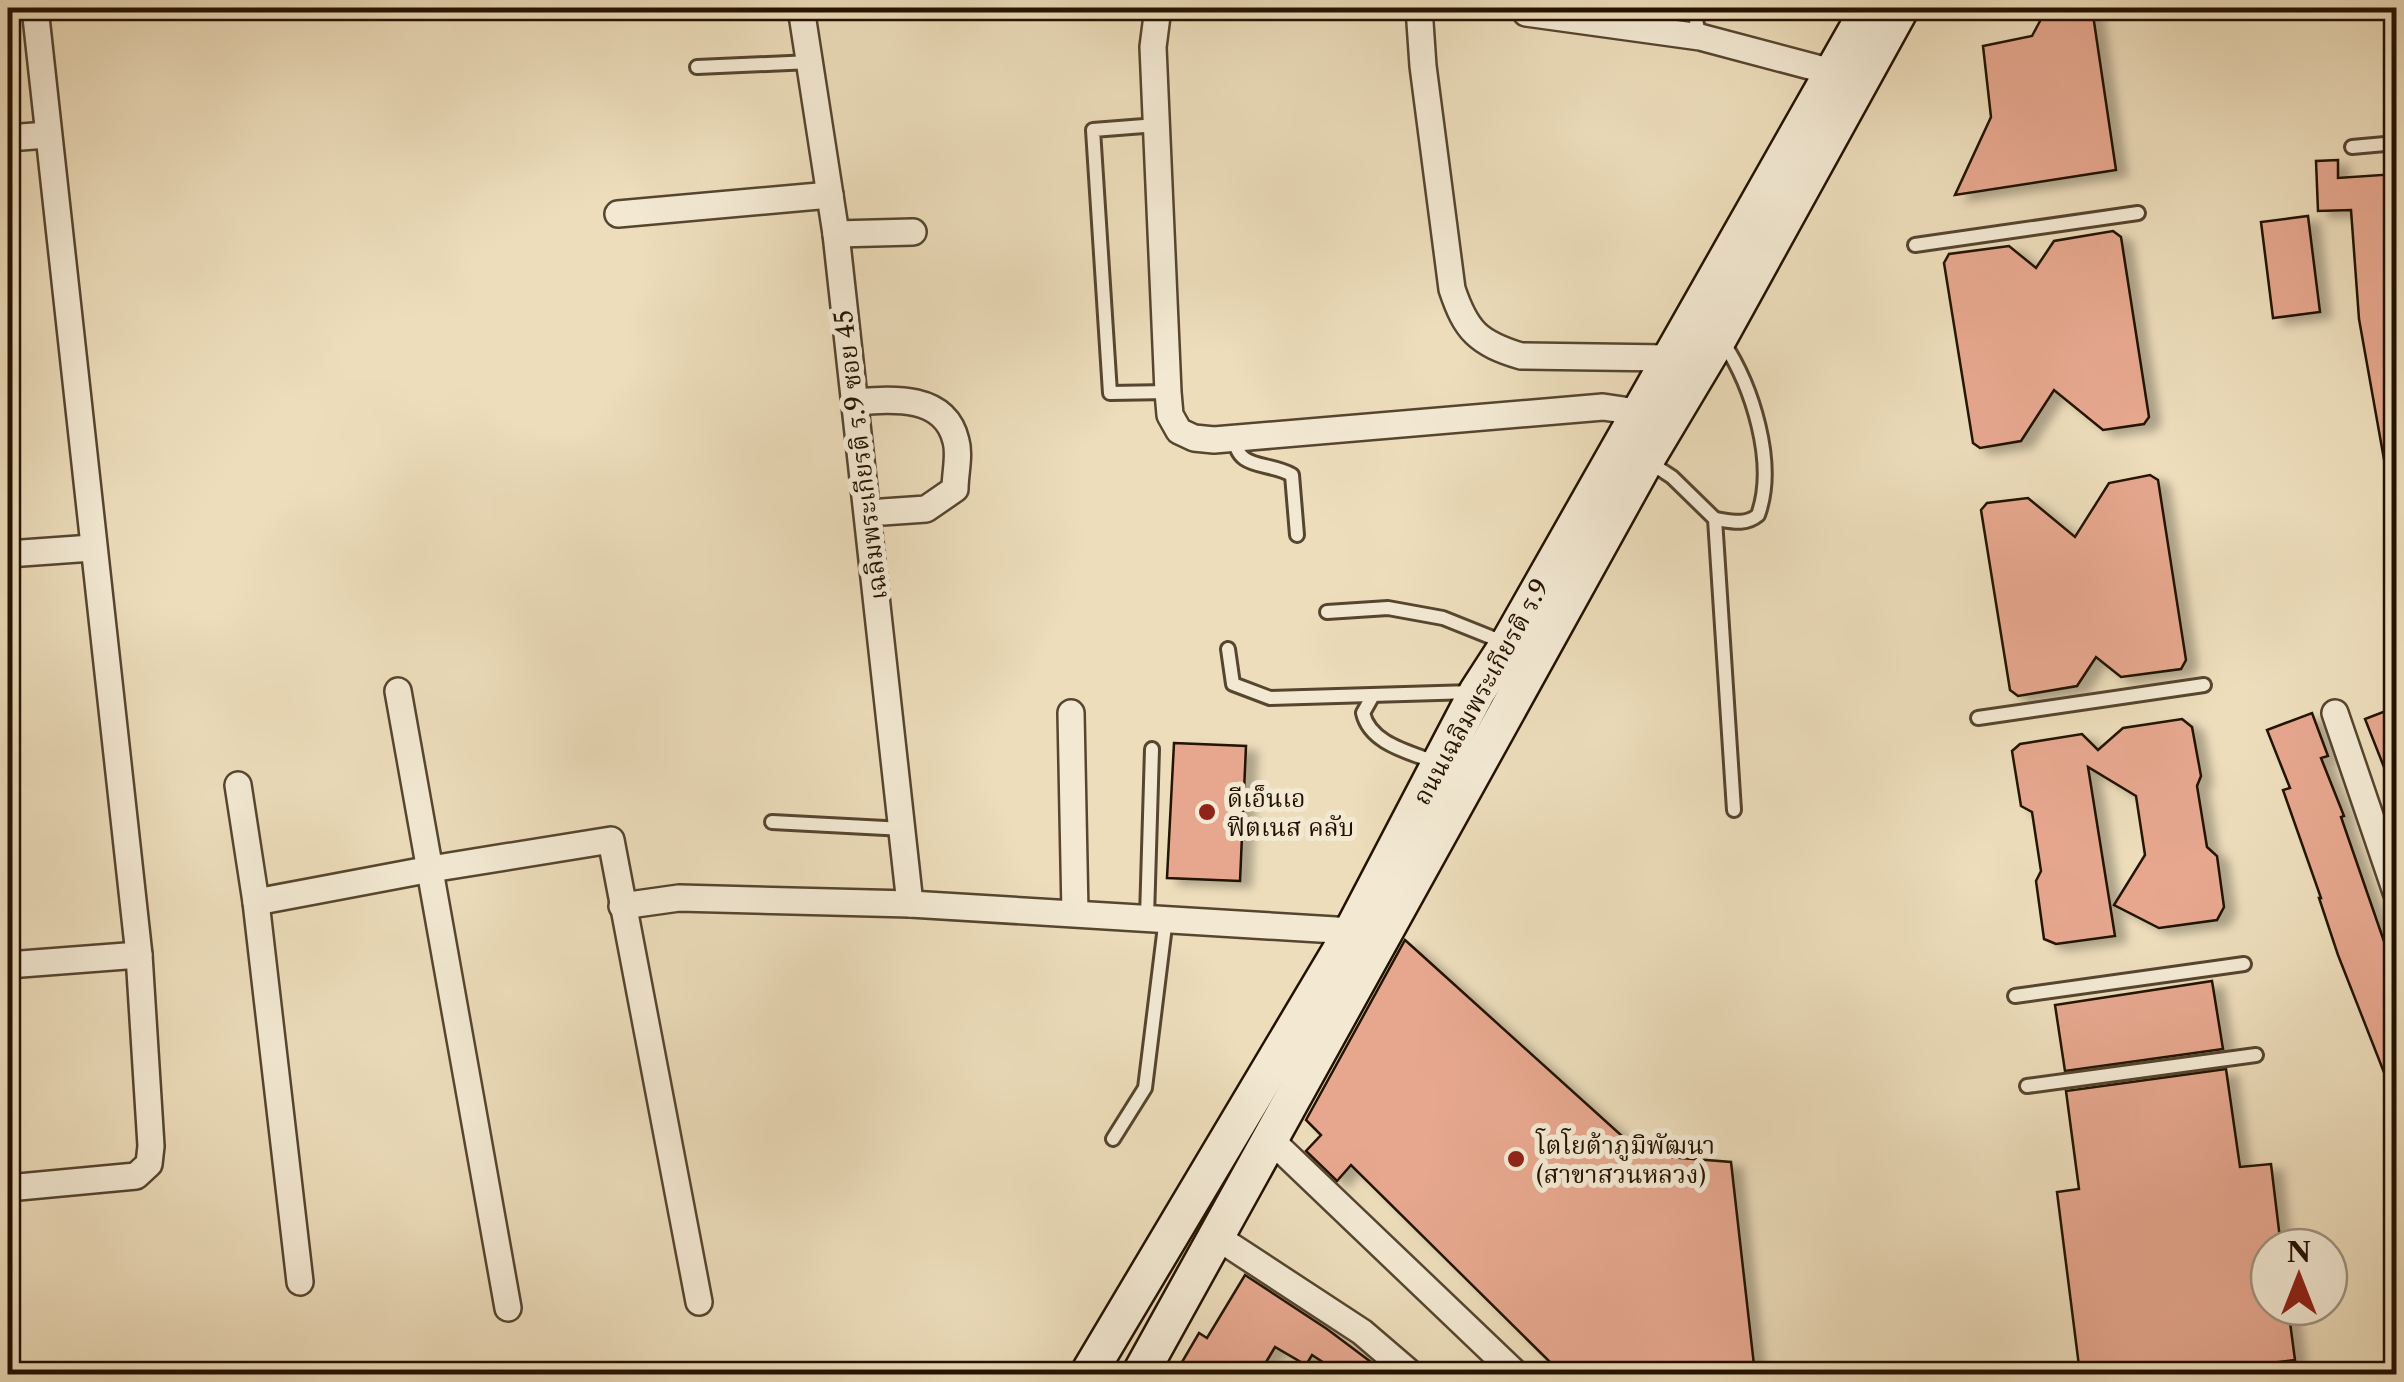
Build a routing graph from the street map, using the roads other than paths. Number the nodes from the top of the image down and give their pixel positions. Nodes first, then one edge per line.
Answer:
1 (35, 8) edge
2 (801, 8) edge
3 (1142, 8) edge
4 (1158, 8) edge
5 (1419, 8) edge
6 (1693, 8) edge
7 (1870, 8) edge
8 (1901, 8) edge
9 (1526, 13) dead end
10 (1700, 37) junction
11 (1153, 47) junction
12 (811, 62) junction
13 (697, 67) dead end
14 (1832, 72) junction
15 (1156, 124) junction
16 (47, 135) junction
17 (8, 138) edge
18 (2396, 144) edge
19 (2352, 147) dead end
20 (830, 194) junction
21 (2138, 213) dead end
22 (618, 214) dead end
23 (914, 232) dead end
24 (836, 234) junction
25 (1914, 245) dead end
26 (1720, 336) junction
27 (1668, 358) junction
28 (1168, 392) junction
29 (855, 402) junction
30 (1637, 412) junction
31 (1235, 436) junction
32 (1646, 460) junction
33 (868, 513) junction
34 (1715, 519) junction
35 (1297, 535) dead end
36 (92, 548) junction
37 (8, 554) edge
38 (1327, 612) dead end
39 (1508, 644) junction
40 (1228, 648) dead end
41 (2204, 685) dead end
42 (398, 691) dead end
43 (1476, 692) junction
44 (1372, 697) junction
45 (1070, 713) dead end
46 (2335, 714) dead end
47 (1978, 718) dead end
48 (1152, 749) dead end
49 (1439, 764) junction
50 (238, 785) dead end
51 (1734, 810) dead end
52 (772, 822) dead end
53 (904, 829) junction
54 (431, 868) junction
55 (2396, 892) edge
56 (256, 902) junction
57 (910, 904) junction
58 (622, 906) junction
59 (1074, 913) junction
60 (1156, 918) junction
61 (1352, 931) junction
62 (139, 955) junction
63 (2244, 964) dead end
64 (8, 965) edge
65 (2015, 996) dead end
66 (2256, 1055) dead end
67 (2028, 1086) dead end
68 (1113, 1139) dead end
69 (1271, 1140) junction
70 (8, 1188) edge
71 (1217, 1237) junction
72 (300, 1282) dead end
73 (699, 1302) dead end
74 (508, 1308) dead end
75 (1088, 1374) edge
76 (1140, 1374) edge
77 (1410, 1374) edge
78 (1516, 1374) edge

1 - 16 street
2 - 12 street, เฉลิมพระเกียรติ ร.9 ซอย 45
3 - 11 street
4 - 11 street
5 - 27 street
6 - 10 lane
7 - 14 main road, ถนนเฉลิมพระเกียรติ ร.9
8 - 26 main road, ถนนเฉลิมพระเกียรติ ร.9
9 - 10 street
10 - 14 street
11 - 15 street
12 - 13 lane
12 - 20 street, เฉลิมพระเกียรติ ร.9 ซอย 45
14 - 27 main road, ถนนเฉลิมพระเกียรติ ร.9
15 - 28 street
15 - 28 lane
16 - 17 street
16 - 36 street
18 - 19 lane
20 - 22 street
20 - 24 street, เฉลิมพระเกียรติ ร.9 ซอย 45
21 - 25 lane
23 - 24 street
24 - 29 street, เฉลิมพระเกียรติ ร.9 ซอย 45
26 - 32 main road, ถนนเฉลิมพระเกียรติ ร.9
26 - 34 lane
27 - 30 main road, ถนนเฉลิมพระเกียรติ ร.9
28 - 31 street
29 - 33 street, เฉลิมพระเกียรติ ร.9 ซอย 45
29 - 33 street
30 - 31 street
30 - 39 main road, ถนนเฉลิมพระเกียรติ ร.9
31 - 35 lane
32 - 34 lane
32 - 69 main road, ถนนเฉลิมพระเกียรติ ร.9
33 - 53 street, เฉลิมพระเกียรติ ร.9 ซอย 45
34 - 51 lane
36 - 37 street
36 - 62 street
38 - 39 lane
39 - 43 main road, ถนนเฉลิมพระเกียรติ ร.9
40 - 44 lane
41 - 47 lane
42 - 54 street
43 - 44 lane
43 - 49 main road, ถนนเฉลิมพระเกียรติ ร.9
44 - 49 lane
45 - 59 street
46 - 55 street
48 - 60 lane
49 - 61 main road, ถนนเฉลิมพระเกียรติ ร.9
50 - 56 street
52 - 53 lane
53 - 57 street, เฉลิมพระเกียรติ ร.9 ซอย 45
54 - 56 street
54 - 58 street
54 - 74 street
56 - 72 street
57 - 58 street
57 - 59 street
58 - 73 street
59 - 60 street
60 - 61 street
60 - 68 lane
61 - 75 main road, ถนนเฉลิมพระเกียรติ ร.9
62 - 64 street
62 - 70 street
63 - 65 lane
66 - 67 lane
69 - 71 main road, ถนนเฉลิมพระเกียรติ ร.9
69 - 78 street
71 - 76 main road, ถนนเฉลิมพระเกียรติ ร.9
71 - 77 street

